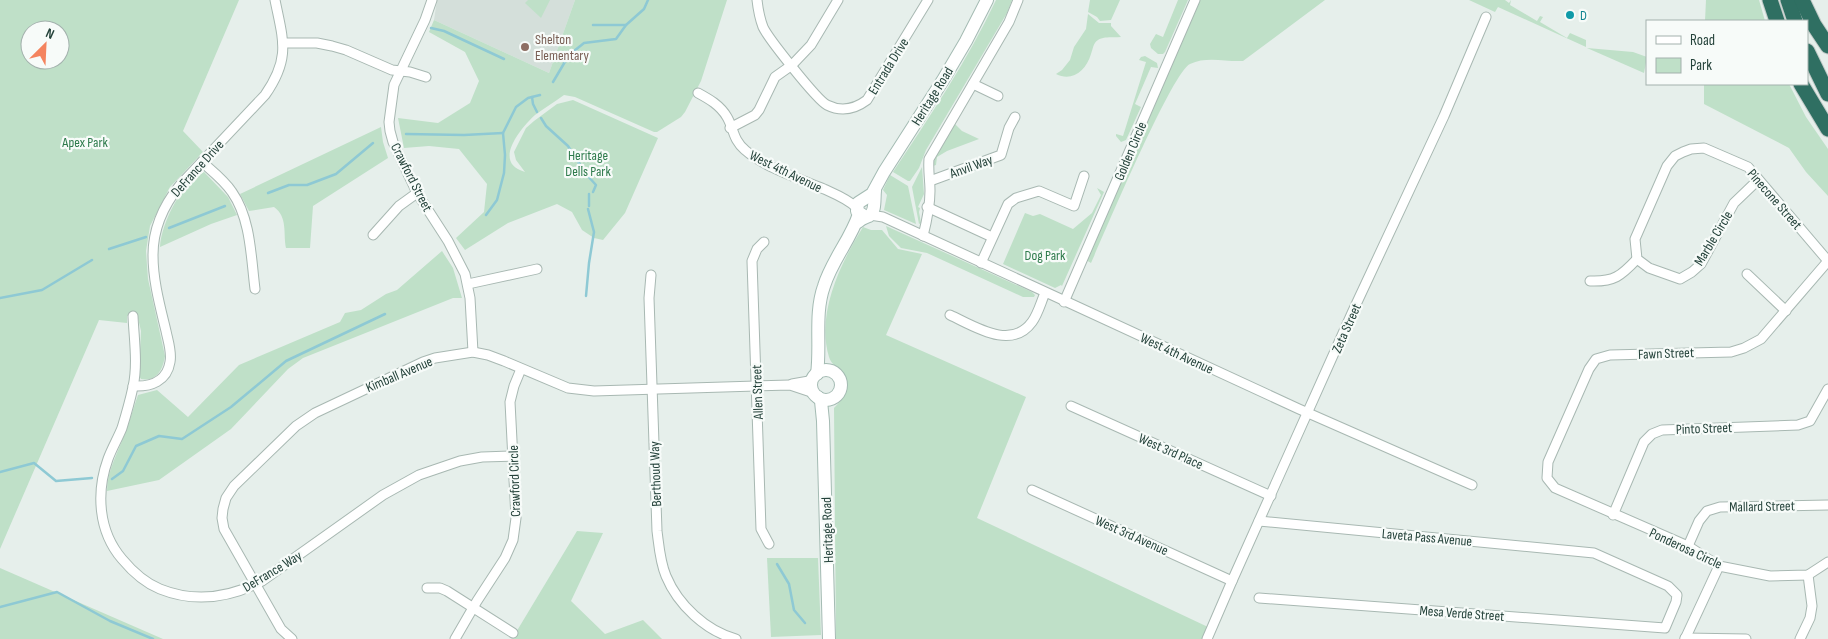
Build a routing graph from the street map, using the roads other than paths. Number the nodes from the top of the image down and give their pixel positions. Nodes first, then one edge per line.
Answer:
1 (275, 0) edge
2 (432, 0) edge
3 (758, 0) edge
4 (838, 0) edge
5 (928, 0) edge
6 (987, 0) edge
7 (1018, 0) edge
8 (1195, 0) edge
9 (1770, 0) edge
10 (1788, 0) edge
11 (1802, 0) edge
12 (1486, 17) dead end
13 (1777, 20) edge
14 (1795, 20) edge
15 (283, 43) junction
16 (1828, 46) edge
17 (1808, 52) edge
18 (792, 65) junction
19 (401, 72) junction
20 (426, 77) dead end
21 (973, 84) junction
22 (1802, 85) edge
23 (698, 93) dead end
24 (1828, 94) edge
25 (998, 96) dead end
26 (1015, 117) dead end
27 (730, 128) junction
28 (1828, 129) edge
29 (202, 162) junction
30 (1084, 176) dead end
31 (1758, 180) junction
32 (930, 181) junction
33 (417, 193) junction
34 (928, 207) junction
35 (865, 209) junction
36 (373, 235) dead end
37 (923, 236) junction
38 (992, 237) junction
39 (764, 242) dead end
40 (1637, 259) junction
41 (1828, 261) edge
42 (981, 264) junction
43 (536, 269) dead end
44 (1747, 274) dead end
45 (651, 275) dead end
46 (1590, 281) dead end
47 (468, 284) junction
48 (254, 289) dead end
49 (1045, 293) junction
50 (1064, 302) junction
51 (1786, 310) junction
52 (950, 315) dead end
53 (133, 316) dead end
54 (472, 352) junction
55 (521, 369) junction
56 (819, 374) junction
57 (790, 385) junction
58 (133, 386) junction
59 (756, 386) junction
60 (1828, 389) edge
61 (652, 390) junction
62 (816, 395) junction
63 (834, 397) junction
64 (1071, 406) dead end
65 (1308, 413) junction
66 (823, 421) junction
67 (514, 456) junction
68 (1547, 478) joint
69 (1472, 485) dead end
70 (1032, 490) dead end
71 (1271, 496) junction
72 (1828, 505) edge
73 (1613, 515) junction
74 (1259, 521) junction
75 (769, 544) dead end
76 (1688, 546) junction
77 (1828, 562) edge
78 (1719, 566) junction
79 (1808, 575) junction
80 (1232, 581) junction
81 (256, 584) junction
82 (427, 588) dead end
83 (1259, 598) dead end
84 (473, 607) junction
85 (1665, 628) joint
86 (513, 633) dead end
87 (1685, 638) edge
88 (292, 639) edge
89 (455, 639) edge
90 (736, 639) edge
91 (830, 639) edge
92 (1207, 639) edge
93 (1746, 639) edge
94 (1800, 639) edge

1 - 15 street, DeFrance Drive
2 - 19 street, Crawford Street
3 - 18 street
4 - 18 street
5 - 18 street, Entrada Drive
6 - 35 main road, Heritage Road
7 - 21 street
8 - 50 street, Golden Circle
9 - 13 highway
10 - 14 highway
11 - 16 highway
12 - 65 street, Zeta Street
15 - 19 street
15 - 29 street, DeFrance Drive
17 - 24 highway
18 - 27 street
19 - 20 street
19 - 33 street, Crawford Street
21 - 25 street
21 - 32 street
22 - 28 highway
23 - 27 street, West 4th Avenue
26 - 32 street, Anvil Way
27 - 35 street, West 4th Avenue
29 - 48 street
29 - 58 street, DeFrance Drive
30 - 38 street
31 - 40 street, Marble Circle
31 - 40 street, Pinecone Street
31 - 41 street, Pinecone Street
32 - 34 street
33 - 36 street
33 - 47 street, Crawford Street
34 - 37 street
34 - 38 street
35 - 37 street, West 4th Avenue
35 - 56 main road, Heritage Road
37 - 42 street, West 4th Avenue
38 - 42 street
39 - 59 street, Allen Street
40 - 46 street
41 - 51 street, Fawn Street
42 - 49 street, West 4th Avenue
43 - 47 street
44 - 51 street
45 - 61 street, Berthoud Way
47 - 54 street, Crawford Street
49 - 50 street, West 4th Avenue
49 - 52 street
50 - 65 street, West 4th Avenue
51 - 68 street, Fawn Street
53 - 58 street, DeFrance Way
54 - 55 street, Kimball Avenue
54 - 81 street, Kimball Avenue
55 - 61 street, Kimball Avenue
55 - 67 street, Crawford Circle
56 - 57 street, Kimball Avenue
56 - 62 main road
56 - 63 main road
57 - 59 street, Kimball Avenue
57 - 62 street, Kimball Avenue
58 - 81 street, DeFrance Way
59 - 61 street, Kimball Avenue
59 - 75 street, Allen Street
60 - 73 street, Pinto Street
61 - 90 street, Berthoud Way
62 - 63 main road
62 - 66 main road, Heritage Road
63 - 66 main road, Heritage Road
64 - 71 street, West 3rd Place
65 - 69 street, West 4th Avenue
65 - 71 street, Zeta Street
66 - 91 main road, Heritage Road
67 - 81 street, DeFrance Way
67 - 84 street, Crawford Circle
68 - 73 street, Ponderosa Circle
70 - 80 street, West 3rd Avenue
71 - 74 street, Zeta Street
72 - 76 street, Mallard Street
73 - 76 street, Ponderosa Circle
74 - 80 street, Zeta Street
74 - 85 street, Laveta Pass Avenue
76 - 78 street, Ponderosa Circle
77 - 79 street
78 - 79 street, Ponderosa Circle
78 - 87 street
79 - 94 street
80 - 92 street, Zeta Street
81 - 88 street
82 - 84 street
83 - 85 street, Mesa Verde Street
84 - 86 street
84 - 89 street, Crawford Circle
87 - 93 street

